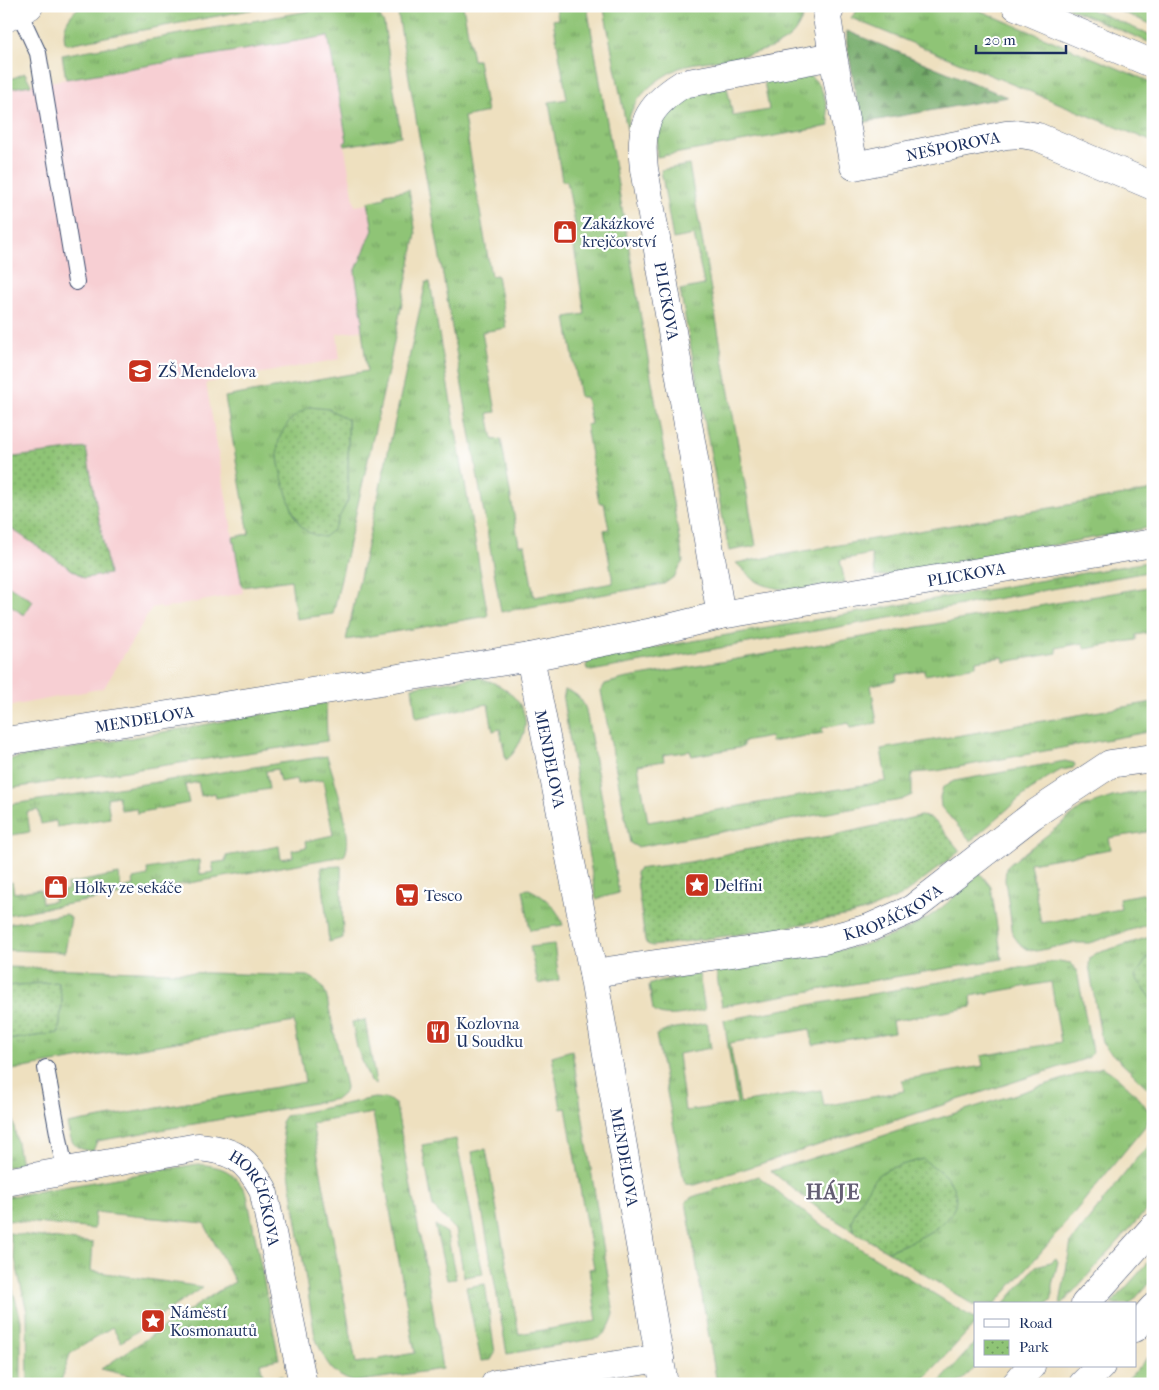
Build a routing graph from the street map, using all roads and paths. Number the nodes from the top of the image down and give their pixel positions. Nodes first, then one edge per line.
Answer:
1 (831, 6) edge
2 (1016, 6) edge
3 (18, 12) edge
4 (833, 56) junction
5 (1153, 64) edge
6 (1153, 186) edge
7 (76, 282) dead end
8 (1153, 543) edge
9 (721, 615) junction
10 (530, 656) junction
11 (6, 741) edge
12 (1153, 758) edge
13 (593, 973) junction
14 (46, 1068) dead end
15 (65, 1171) junction
16 (6, 1182) edge
17 (1153, 1228) edge
18 (1087, 1302) edge
19 (1153, 1308) edge
20 (1136, 1327) edge
21 (1029, 1368) edge
22 (1099, 1368) edge
23 (662, 1371) edge
24 (303, 1384) edge
25 (495, 1384) edge
26 (1016, 1384) edge
27 (1083, 1384) edge

1 - 4 street
2 - 5 street
3 - 7 lane
4 - 6 street, NEŠPOROVA
4 - 9 street, PLICKOVA
8 - 9 street, PLICKOVA
9 - 10 street, PLICKOVA
10 - 11 street, MENDELOVA
10 - 13 street, MENDELOVA
12 - 13 street, KROPÁČKOVA
13 - 23 street, MENDELOVA
14 - 15 lane
15 - 16 street, HORČIČKOVA
15 - 24 street, HORČIČKOVA
17 - 18 street
19 - 20 street
21 - 26 street
22 - 27 street
23 - 25 street

